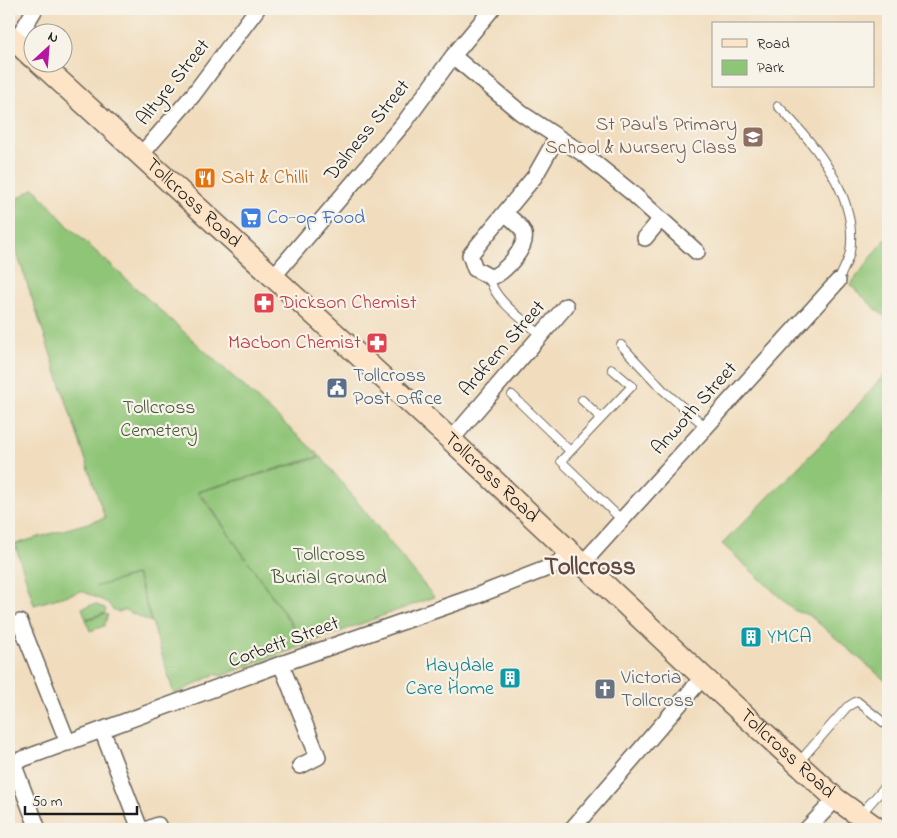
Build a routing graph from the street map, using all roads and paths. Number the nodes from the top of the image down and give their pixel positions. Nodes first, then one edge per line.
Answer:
1 (35, 9) edge
2 (257, 9) edge
3 (492, 9) edge
4 (11, 43) edge
5 (22, 50) edge
6 (453, 56) junction
7 (50, 72) edge
8 (778, 106) dead end
9 (557, 137) junction
10 (139, 157) junction
11 (505, 213) junction
12 (660, 220) junction
13 (645, 238) dead end
14 (697, 252) dead end
15 (273, 277) junction
16 (490, 277) junction
17 (838, 281) joint
18 (566, 306) dead end
19 (541, 335) junction
20 (621, 345) dead end
21 (612, 369) dead end
22 (512, 395) dead end
23 (582, 400) dead end
24 (601, 418) junction
25 (706, 427) junction
26 (451, 440) junction
27 (570, 452) junction
28 (622, 520) junction
29 (576, 559) junction
30 (20, 622) dead end
31 (281, 664) junction
32 (703, 677) junction
33 (888, 726) edge
34 (102, 730) junction
35 (68, 743) junction
36 (11, 764) edge
37 (798, 764) junction
38 (300, 766) dead end
39 (888, 783) edge
40 (836, 798) junction
41 (860, 816) junction
42 (38, 829) edge
43 (140, 829) edge
44 (572, 829) edge
45 (807, 829) edge
46 (878, 829) edge

1 - 4 street
2 - 10 street, Altyre Street
3 - 6 street, Dalness Street
4 - 5 street
6 - 9 street
6 - 15 street, Dalness Street
7 - 10 street, Tollcross Road
8 - 17 lane
9 - 11 street
9 - 12 street
10 - 15 street, Tollcross Road
11 - 16 street
11 - 16 street
12 - 13 street
12 - 14 street
15 - 26 street, Tollcross Road
16 - 19 lane
17 - 25 street, Anwoth Street
18 - 19 street, Ardfern Street
19 - 26 street, Ardfern Street
20 - 25 lane
21 - 24 lane
22 - 27 lane
23 - 24 lane
24 - 27 lane
25 - 28 street, Anwoth Street
26 - 29 street, Tollcross Road
27 - 28 lane
28 - 29 street, Anwoth Street
29 - 31 street, Corbett Street
29 - 32 street, Tollcross Road
30 - 35 street
31 - 34 street, Corbett Street
31 - 38 street
32 - 37 street, Tollcross Road
32 - 44 street
33 - 37 lane
34 - 35 street, Corbett Street
34 - 43 street
35 - 36 street, Corbett Street
36 - 42 street
37 - 40 street, Tollcross Road
39 - 41 lane
40 - 41 street, Tollcross Road
40 - 45 street
41 - 46 street, Tollcross Road

